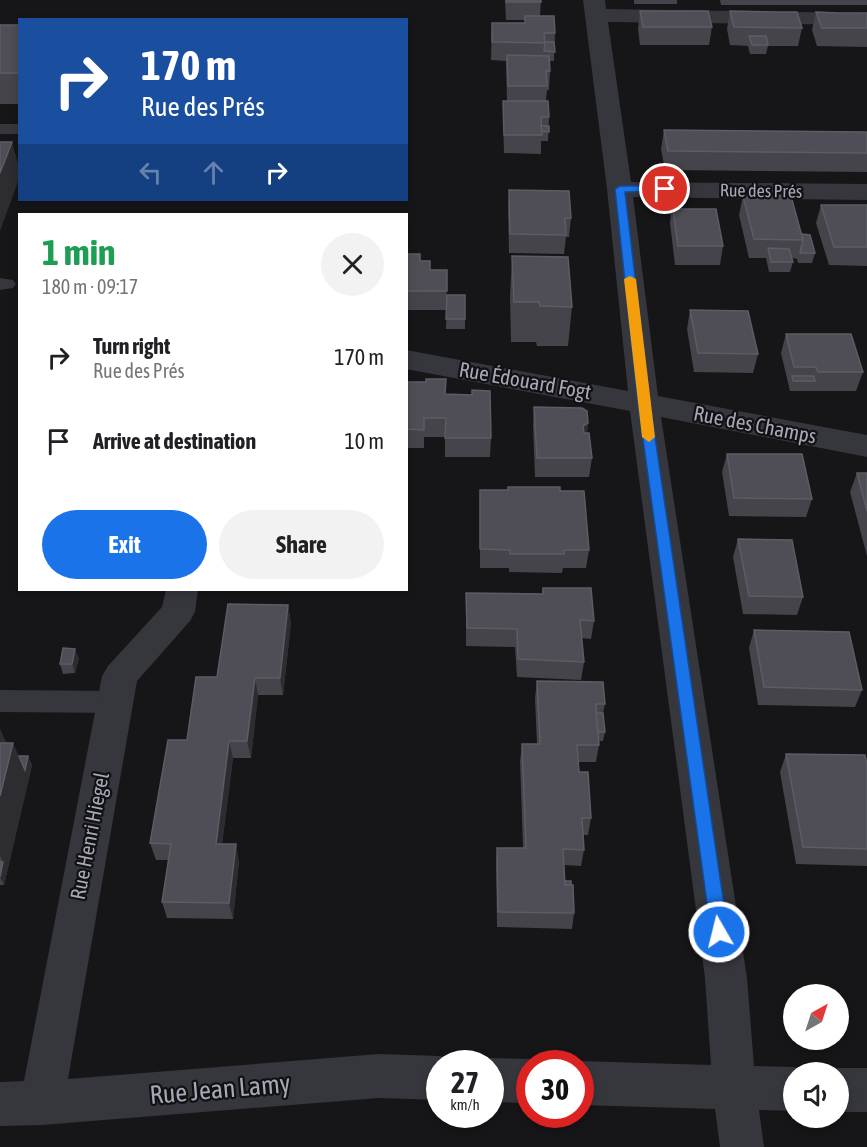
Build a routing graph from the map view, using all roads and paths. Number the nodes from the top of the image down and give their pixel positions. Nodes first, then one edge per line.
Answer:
1 (595, 8) edge
2 (867, 19) edge
3 (0, 129) edge
4 (18, 129) edge
5 (620, 189) junction
6 (867, 192) edge
7 (408, 359) edge
8 (644, 403) junction
9 (867, 446) edge
10 (182, 591) edge
11 (0, 700) edge
12 (114, 702) junction
13 (426, 1078) edge
14 (594, 1083) edge
15 (734, 1088) junction
16 (783, 1089) edge
17 (849, 1090) edge
18 (867, 1090) edge
19 (42, 1103) junction
20 (0, 1104) edge
21 (742, 1147) edge

1 - 2 street
1 - 5 street
3 - 4 lane
5 - 6 street, Rue des Prés
5 - 8 street
7 - 8 street, Rue Édouard Fogt
8 - 9 street, Rue des Champs
8 - 15 street
10 - 12 street, Rue Henri Hiegel
11 - 12 lane
12 - 19 street, Rue Henri Hiegel
13 - 19 street, Rue Jean Lamy
14 - 15 street
15 - 16 street
15 - 21 street
17 - 18 street
19 - 20 street, Rue Jean Lamy

